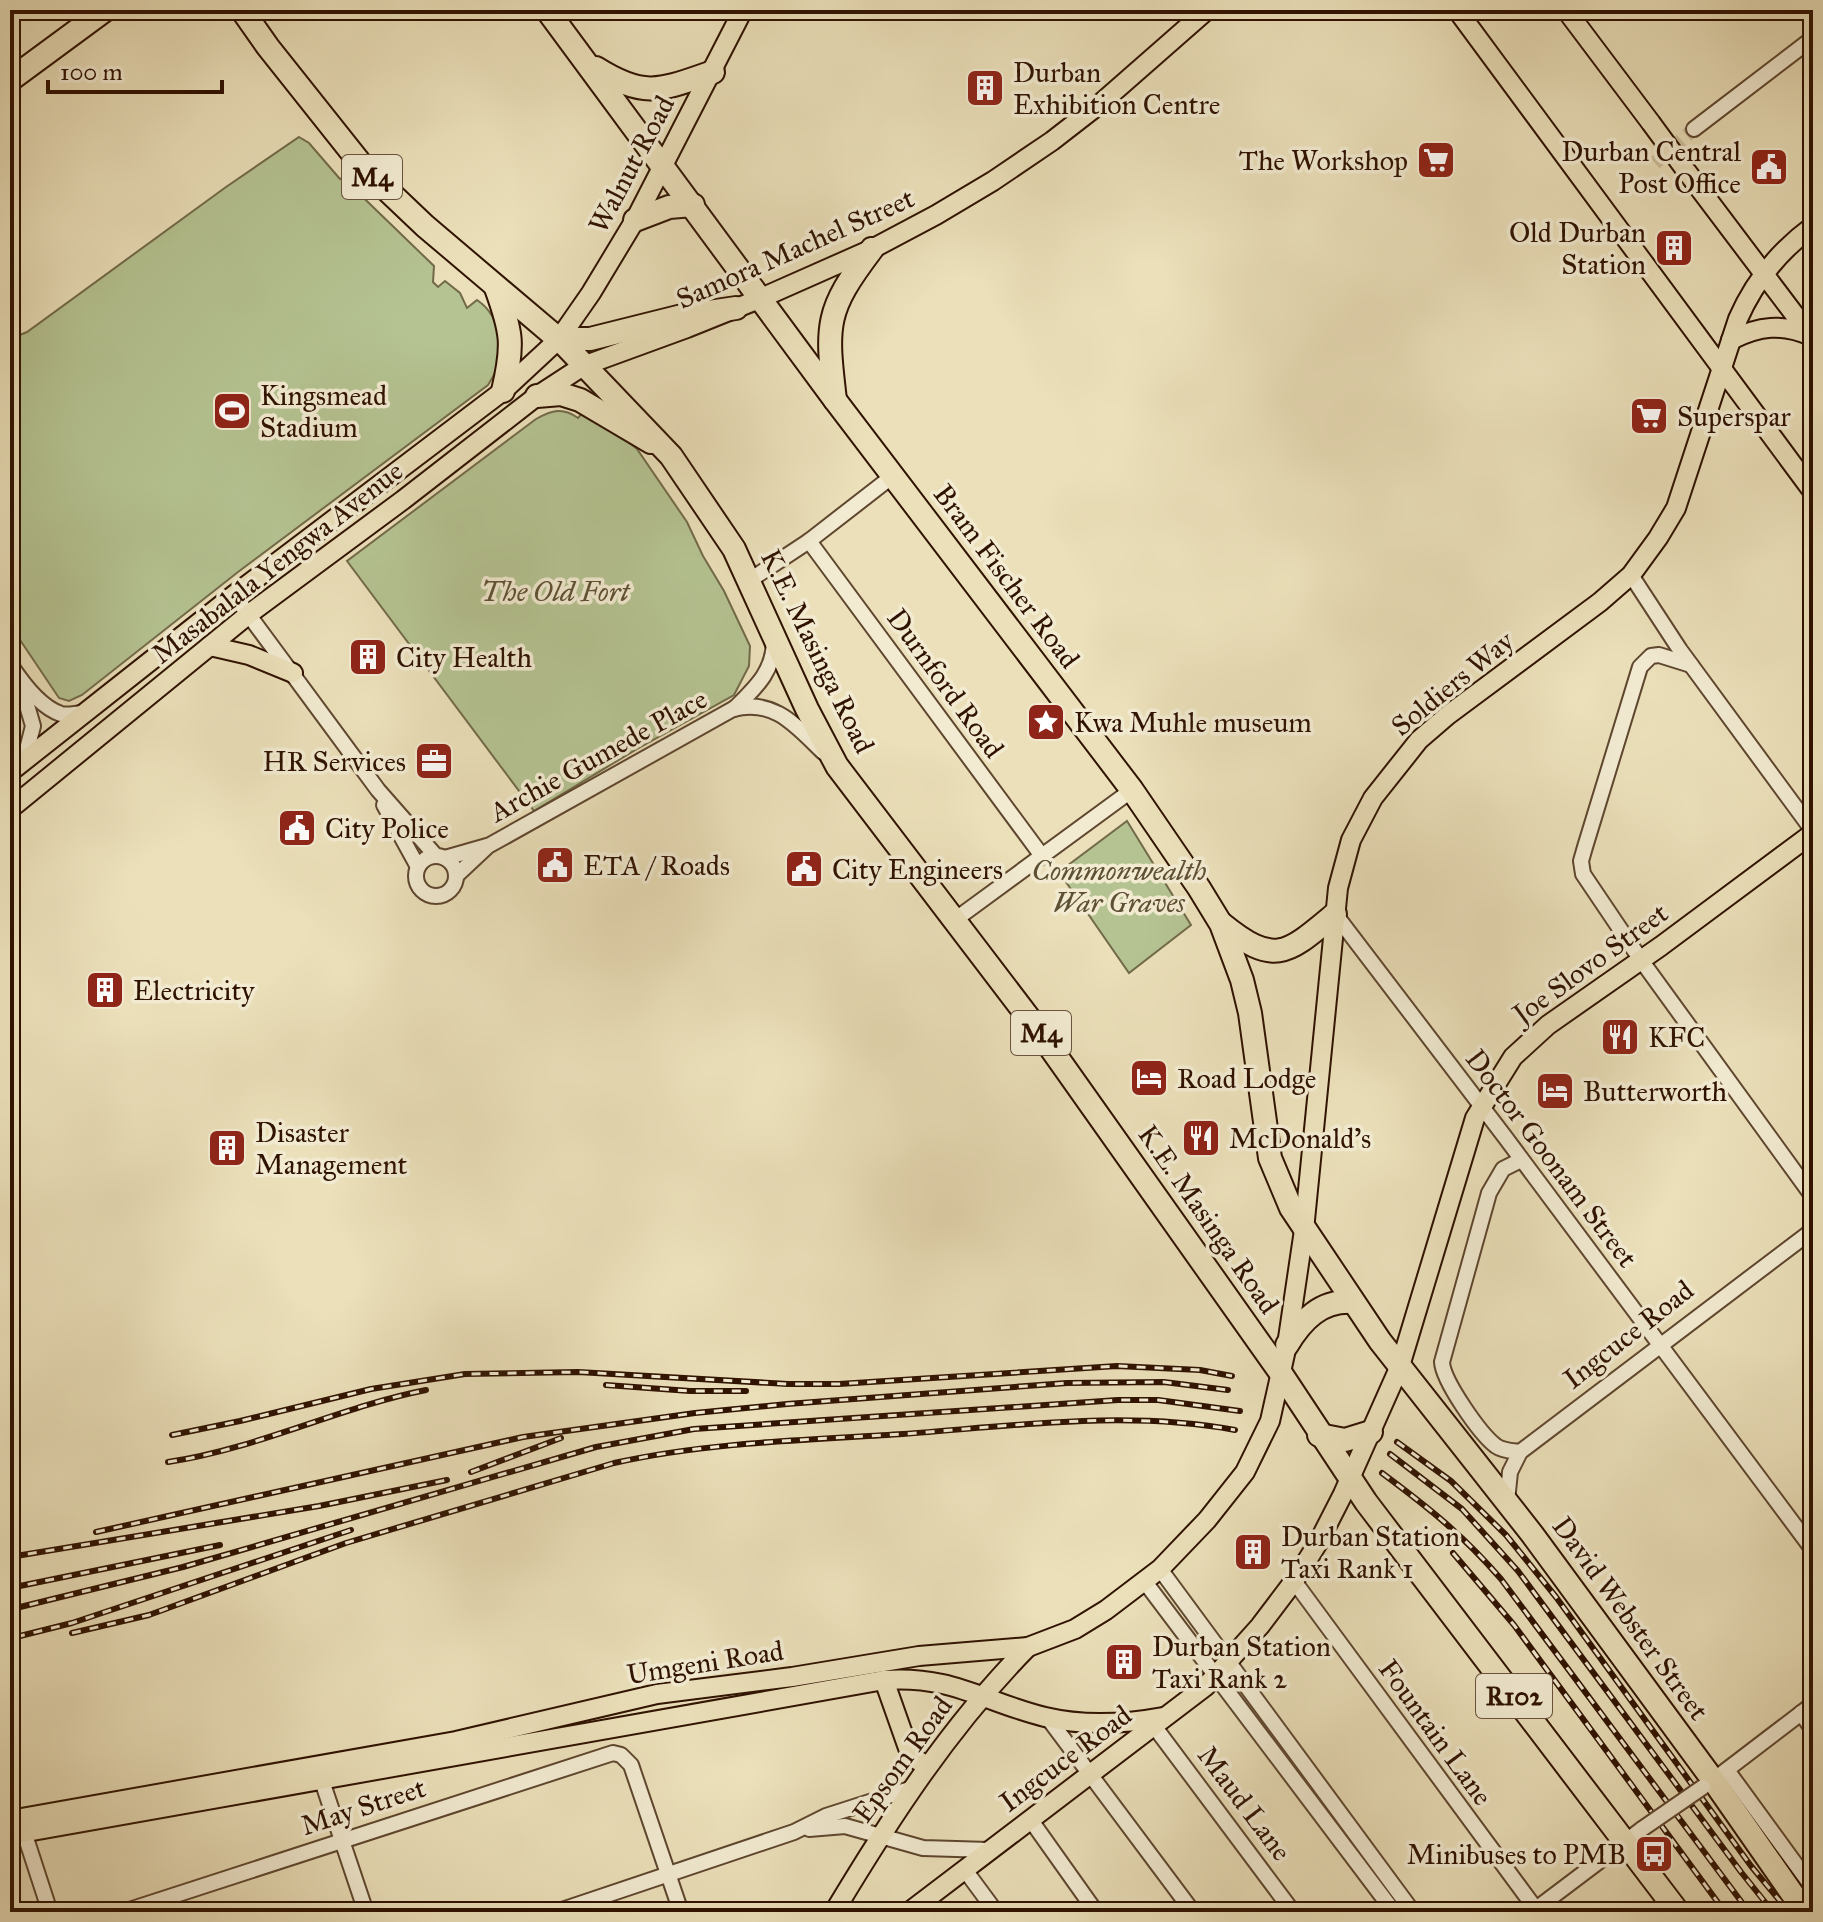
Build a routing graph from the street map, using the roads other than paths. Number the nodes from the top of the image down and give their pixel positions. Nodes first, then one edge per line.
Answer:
1 (105, 10) edge
2 (229, 10) edge
3 (242, 10) edge
4 (547, 10) edge
5 (743, 10) edge
6 (1207, 10) edge
7 (1457, 10) edge
8 (1566, 10) edge
9 (1813, 38) edge
10 (268, 47) junction
11 (585, 61) junction
12 (713, 72) junction
13 (10, 80) edge
14 (1694, 129) tunnel mouth
15 (664, 166) junction
16 (693, 205) junction
17 (635, 220) junction
18 (1813, 226) edge
19 (872, 249) junction
20 (1764, 272) junction
21 (496, 287) junction
22 (759, 299) junction
23 (736, 308) junction
24 (1812, 337) edge
25 (559, 339) junction
26 (1731, 340) junction
27 (583, 366) junction
28 (1722, 371) junction
29 (503, 391) junction
30 (537, 396) junction
31 (835, 400) junction
32 (666, 450) junction
33 (894, 475) junction
34 (1813, 492) edge
35 (809, 541) junction
36 (1631, 575) junction
37 (750, 580) junction
38 (234, 595) junction
39 (249, 614) junction
40 (774, 632) junction
41 (210, 646) junction
42 (10, 664) edge
43 (1691, 665) junction
44 (293, 673) junction
45 (19, 678) junction
46 (733, 709) junction
47 (87, 711) junction
48 (837, 766) junction
49 (17, 767) edge
50 (378, 790) junction
51 (1132, 790) junction
52 (10, 809) edge
53 (1813, 832) edge
54 (488, 846) junction
55 (1042, 856) junction
56 (441, 857) junction
57 (418, 867) junction
58 (456, 876) junction
59 (1335, 914) junction
60 (956, 919) junction
61 (1221, 924) junction
62 (1641, 960) junction
63 (1482, 1106) junction
64 (1521, 1160) junction
65 (1813, 1197) edge
66 (1304, 1230) junction
67 (1813, 1230) edge
68 (1353, 1302) junction
69 (1287, 1345) junction
70 (1660, 1345) junction
71 (1400, 1366) junction
72 (1280, 1372) junction
73 (1371, 1432) junction
74 (1319, 1435) junction
75 (1520, 1452) junction
76 (1350, 1480) junction
77 (1507, 1501) junction
78 (1813, 1550) edge
79 (1160, 1569) junction
80 (1294, 1581) junction
81 (1145, 1582) junction
82 (1028, 1647) junction
83 (1229, 1660) junction
84 (1216, 1675) junction
85 (884, 1680) junction
86 (657, 1694) junction
87 (983, 1696) junction
88 (1807, 1708) edge
89 (661, 1718) junction
90 (1048, 1718) junction
91 (1160, 1721) junction
92 (1813, 1730) edge
93 (458, 1749) junction
94 (927, 1766) junction
95 (320, 1773) junction
96 (1088, 1773) junction
97 (1310, 1773) junction
98 (1714, 1779) junction
99 (1297, 1783) junction
100 (910, 1789) junction
101 (1030, 1819) junction
102 (15, 1829) edge
103 (794, 1832) junction
104 (880, 1835) junction
105 (1634, 1835) junction
106 (343, 1840) junction
107 (989, 1850) junction
108 (1373, 1858) junction
109 (1360, 1868) junction
110 (965, 1870) junction
111 (669, 1875) junction
112 (1813, 1888) edge
113 (1535, 1911) edge
114 (50, 1912) edge
115 (123, 1912) edge
116 (366, 1912) edge
117 (556, 1912) edge
118 (681, 1912) edge
119 (834, 1912) edge
120 (909, 1912) edge
121 (996, 1912) edge
122 (1096, 1912) edge
123 (1193, 1912) edge
124 (1293, 1912) edge
125 (1394, 1912) edge
126 (1413, 1912) edge
127 (1678, 1912) edge
128 (1805, 1912) edge

1 - 13 highway
2 - 10 highway
3 - 10 highway, K.E. Masinga Road / M4
4 - 11 highway, Bram Fischer Road
5 - 12 main road, Walnut Road
6 - 19 main road, Samora Machel Street
7 - 28 main road
8 - 20 main road, bridge
9 - 14 street
10 - 21 highway, K.E. Masinga Road / M4
11 - 12 highway
11 - 15 highway, Bram Fischer Road
12 - 15 main road, Walnut Road
15 - 16 highway, Bram Fischer Road
15 - 17 main road, Walnut Road
16 - 17 highway
16 - 22 highway, Bram Fischer Road
17 - 25 main road, Walnut Road
18 - 20 main road, Soldiers Way
19 - 22 main road, Samora Machel Street
19 - 31 highway
20 - 24 main road
20 - 26 main road, Soldiers Way
21 - 25 highway, K.E. Masinga Road / M4
21 - 29 highway
22 - 23 main road, Samora Machel Street
22 - 31 highway, Bram Fischer Road
23 - 25 highway
23 - 27 main road, Samora Machel Street
24 - 26 main road
25 - 27 highway, K.E. Masinga Road / M4
25 - 29 main road, Masabalala Yengwa Avenue
26 - 28 main road, Soldiers Way
27 - 30 main road, Masabalala Yengwa Avenue
27 - 32 highway, K.E. Masinga Road / M4
28 - 34 main road
28 - 36 main road, Soldiers Way
29 - 38 main road, Masabalala Yengwa Avenue
30 - 32 highway
30 - 39 main road, Masabalala Yengwa Avenue
31 - 33 highway, Bram Fischer Road
32 - 37 highway, K.E. Masinga Road / M4
33 - 35 street
33 - 51 highway, Bram Fischer Road
35 - 37 street
35 - 55 street, Durnford Road
36 - 43 street
36 - 59 main road, Soldiers Way
37 - 40 highway, K.E. Masinga Road / M4
38 - 39 street
38 - 47 main road, Masabalala Yengwa Avenue
39 - 41 main road, Masabalala Yengwa Avenue
39 - 44 street
40 - 46 street, Archie Gumede Place
40 - 48 highway, K.E. Masinga Road / M4
41 - 44 main road
41 - 52 main road, Masabalala Yengwa Avenue
42 - 45 street
43 - 53 street
43 - 62 street
44 - 50 street
45 - 47 street
45 - 49 street
46 - 48 street, Archie Gumede Place
46 - 54 street, Archie Gumede Place
47 - 49 main road, Masabalala Yengwa Avenue
48 - 60 highway, K.E. Masinga Road / M4
50 - 56 street
50 - 57 street
51 - 55 street
51 - 61 highway, Bram Fischer Road
53 - 62 main road, Joe Slovo Street
54 - 56 street, Archie Gumede Place
54 - 58 street, Archie Gumede Place
55 - 60 street
56 - 57 street
56 - 58 street
57 - 58 street
59 - 61 highway
59 - 63 street, Doctor Goonam Street
59 - 66 main road, Soldiers Way
60 - 72 highway, K.E. Masinga Road / M4
61 - 66 highway, Bram Fischer Road
62 - 63 main road, Joe Slovo Street
62 - 65 street
63 - 64 street, Doctor Goonam Street
63 - 71 main road, Joe Slovo Street
64 - 70 street, Doctor Goonam Street
64 - 75 street
66 - 68 highway, Bram Fischer Road
66 - 69 main road, Soldiers Way
67 - 70 street, Ingcuce Road
68 - 69 highway
68 - 71 highway
69 - 72 main road, Soldiers Way
70 - 75 street, Ingcuce Road
70 - 78 street, Doctor Goonam Street
71 - 73 main road
71 - 77 highway, David Webster Street
72 - 74 highway, R102
72 - 79 main road, Umgeni Road
73 - 74 highway
73 - 76 main road, Ingcuce Road
74 - 76 highway, R102
75 - 77 street
76 - 80 main road, Ingcuce Road
76 - 105 highway, R102
77 - 98 highway, David Webster Street
79 - 81 main road, Umgeni Road
79 - 83 street
80 - 83 main road, Ingcuce Road
80 - 113 street, Fountain Lane
81 - 82 main road, Umgeni Road
81 - 84 street
82 - 86 main road, Umgeni Road
82 - 87 main road, Epsom Road
83 - 84 main road, Ingcuce Road
83 - 97 street
84 - 91 main road, Ingcuce Road
84 - 99 street
85 - 87 main road, Umgeni Road
85 - 89 main road, Umgeni Road
85 - 94 main road
86 - 89 main road
86 - 93 main road, Umgeni Road
87 - 90 main road, Umgeni Road
87 - 94 main road, Epsom Road
88 - 92 street
88 - 98 street
89 - 93 main road, Umgeni Road
90 - 91 main road, Umgeni Road
90 - 96 street
91 - 96 main road, Ingcuce Road
91 - 124 street, Maud Lane
93 - 95 main road, Umgeni Road
94 - 100 main road, Epsom Road
95 - 102 main road, Umgeni Road
95 - 106 street
96 - 101 main road, Ingcuce Road
96 - 123 street
97 - 99 street
97 - 108 street
98 - 105 street, bridge
98 - 112 street
98 - 128 highway, David Webster Street
99 - 109 street
100 - 103 street
100 - 104 main road, Epsom Road
101 - 107 main road, Ingcuce Road
101 - 122 street
102 - 114 street
103 - 104 street
103 - 111 street
104 - 107 street
104 - 119 main road, Epsom Road
105 - 113 street
105 - 127 highway, R102
106 - 111 street, May Street
106 - 115 street, May Street
106 - 116 street
107 - 110 main road, Ingcuce Road
108 - 109 street
108 - 126 street
109 - 125 street
110 - 120 main road, Ingcuce Road
110 - 121 street
111 - 117 street
111 - 118 street

